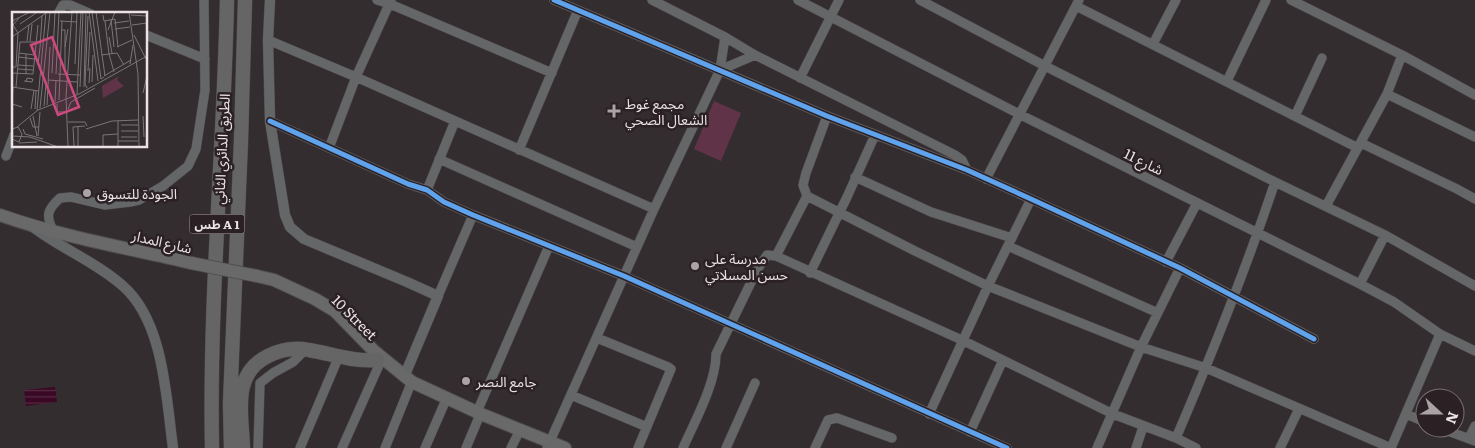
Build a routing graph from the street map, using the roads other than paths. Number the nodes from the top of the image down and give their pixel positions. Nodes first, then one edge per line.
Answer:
1 (204, 0) edge
2 (227, 0) edge
3 (245, 0) edge
4 (270, 0) edge
5 (377, 0) edge
6 (554, 0) edge
7 (652, 0) edge
8 (798, 0) edge
9 (839, 0) edge
10 (920, 0) edge
11 (1176, 0) edge
12 (1266, 0) edge
13 (1292, 0) edge
14 (390, 2) edge
15 (1078, 3) edge
16 (578, 10) junction
17 (59, 12) edge
18 (86, 12) edge
19 (831, 17) junction
20 (148, 37) edge
21 (725, 37) junction
22 (268, 40) junction
23 (1153, 44) junction
24 (1402, 55) junction
25 (755, 56) junction
26 (205, 58) junction
27 (1322, 58) dead end
28 (1045, 66) junction
29 (720, 70) junction
30 (552, 73) junction
31 (356, 77) junction
32 (800, 78) junction
33 (1227, 81) junction
34 (1387, 94) junction
35 (1475, 95) edge
36 (1021, 115) junction
37 (827, 116) junction
38 (1295, 116) junction
39 (455, 120) junction
40 (270, 121) junction
41 (875, 135) junction
42 (1475, 137) edge
43 (12, 140) edge
44 (1359, 145) junction
45 (329, 148) junction
46 (520, 150) junction
47 (6, 156) dead end
48 (439, 159) junction
49 (967, 170) junction
50 (855, 177) junction
51 (986, 179) junction
52 (1275, 182) junction
53 (427, 190) junction
54 (806, 196) junction
55 (1031, 199) junction
56 (1475, 200) edge
57 (1197, 203) junction
58 (1326, 206) junction
59 (654, 209) junction
60 (840, 212) junction
61 (0, 215) edge
62 (473, 215) junction
63 (30, 225) junction
64 (53, 230) junction
65 (1258, 233) junction
66 (1385, 235) junction
67 (1010, 242) junction
68 (549, 246) junction
69 (637, 247) junction
70 (776, 256) junction
71 (1166, 262) junction
72 (1180, 268) junction
73 (810, 273) junction
74 (624, 276) junction
75 (1360, 284) junction
76 (988, 286) junction
77 (1475, 286) edge
78 (438, 296) junction
79 (1234, 296) junction
80 (316, 299) junction
81 (1158, 313) junction
82 (730, 324) junction
83 (1440, 334) junction
84 (597, 338) junction
85 (1314, 339) dead end
86 (964, 341) junction
87 (1141, 347) junction
88 (306, 349) junction
89 (1475, 351) edge
90 (339, 356) junction
91 (1003, 360) junction
92 (379, 362) junction
93 (1206, 368) junction
94 (407, 381) junction
95 (755, 383) dead end
96 (570, 395) junction
97 (445, 402) junction
98 (1299, 408) junction
99 (929, 414) junction
100 (1112, 414) junction
101 (1406, 414) junction
102 (478, 415) junction
103 (1415, 418) edge
104 (1475, 426) edge
105 (647, 427) junction
106 (1143, 427) junction
107 (519, 432) junction
108 (970, 432) junction
109 (892, 438) dead end
110 (1472, 439) edge
111 (1180, 443) edge
112 (550, 446) edge
113 (173, 448) edge
114 (212, 448) edge
115 (231, 448) edge
116 (243, 448) edge
117 (258, 448) edge
118 (300, 448) edge
119 (342, 448) edge
120 (385, 448) edge
121 (425, 448) edge
122 (466, 448) edge
123 (511, 448) edge
124 (565, 448) edge
125 (638, 448) edge
126 (683, 448) edge
127 (726, 448) edge
128 (815, 448) edge
129 (1006, 448) edge
130 (1096, 448) edge
131 (1136, 448) edge
132 (1196, 448) edge
133 (1280, 448) edge
134 (1391, 448) edge

1 - 26 street
2 - 114 highway, الطريق الدائري الثاني / طس A 1
3 - 115 highway, الطريق الدائري الثاني / طس A 1
4 - 22 street
5 - 14 street
6 - 16 street
7 - 21 street
8 - 19 street, شارع 11
9 - 19 street
10 - 28 street
11 - 23 street
12 - 33 street
13 - 24 street
14 - 30 street
14 - 31 street
15 - 23 street
15 - 28 street
16 - 29 street
16 - 30 street
17 - 18 street
19 - 32 street
19 - 36 street, شارع 11
20 - 26 street
21 - 25 street
21 - 29 street
22 - 31 street
22 - 40 street
23 - 33 street
24 - 34 street
24 - 35 street
25 - 29 street
25 - 32 street
26 - 64 street
27 - 38 street
28 - 36 street
28 - 52 street
29 - 37 street
29 - 59 street
30 - 46 street
31 - 39 street
31 - 45 street
32 - 49 street
33 - 38 street
34 - 42 street
34 - 44 street
36 - 51 street
36 - 57 street, شارع 11
37 - 41 street
37 - 54 street
38 - 44 street
39 - 46 street
39 - 48 street
40 - 45 street
40 - 78 street
41 - 49 street
41 - 50 street
43 - 47 street
44 - 56 street
44 - 58 street
45 - 53 street
46 - 59 street
48 - 53 street
48 - 69 street
49 - 51 street
50 - 60 street
50 - 67 street
51 - 55 street
52 - 58 street
52 - 65 street
53 - 62 street
54 - 60 street
54 - 70 street
55 - 67 street
55 - 71 street
57 - 65 street, شارع 11
57 - 71 street
58 - 66 street
59 - 69 street
60 - 73 street
60 - 76 street
61 - 63 main road, شارع المدار
62 - 68 street
62 - 78 street
63 - 64 main road, شارع المدار
63 - 113 street
64 - 80 main road, شارع المدار, bridge
65 - 75 street, شارع 11
65 - 79 street
66 - 75 street
66 - 77 street
67 - 76 street
67 - 81 street
68 - 74 street
68 - 102 street
69 - 74 street
70 - 73 street
70 - 82 street
71 - 72 street
72 - 79 street
72 - 81 street
73 - 86 street
74 - 82 street
74 - 84 street
75 - 83 street, شارع 11
76 - 86 street
76 - 87 street
78 - 94 street
79 - 85 street
79 - 93 street
80 - 92 main road, 10 Street
80 - 94 main road, 10 Street
81 - 87 street
82 - 99 street
82 - 126 street
83 - 89 street, شارع 11
83 - 101 street
84 - 96 street
84 - 105 street
86 - 91 street
86 - 99 street
87 - 93 street
87 - 100 street
88 - 90 highway
88 - 116 highway
88 - 117 street
90 - 92 highway
90 - 118 street
91 - 100 street
91 - 108 street
92 - 94 main road, 10 Street
92 - 119 street
93 - 98 street
93 - 111 street
94 - 97 main road, 10 Street
94 - 102 main road, 10 Street
94 - 120 street
95 - 127 street
96 - 105 street
96 - 112 street
97 - 102 main road, 10 Street
97 - 121 street
98 - 133 street
98 - 134 street
99 - 108 street
100 - 106 street
100 - 130 street
101 - 103 street
101 - 134 street
102 - 107 main road, 10 Street
102 - 112 main road, 10 Street
102 - 122 street
104 - 110 street
105 - 125 street
106 - 111 street
106 - 131 street
107 - 112 main road, 10 Street
107 - 123 street
108 - 129 street
109 - 128 street
111 - 132 street
112 - 124 main road, 10 Street

